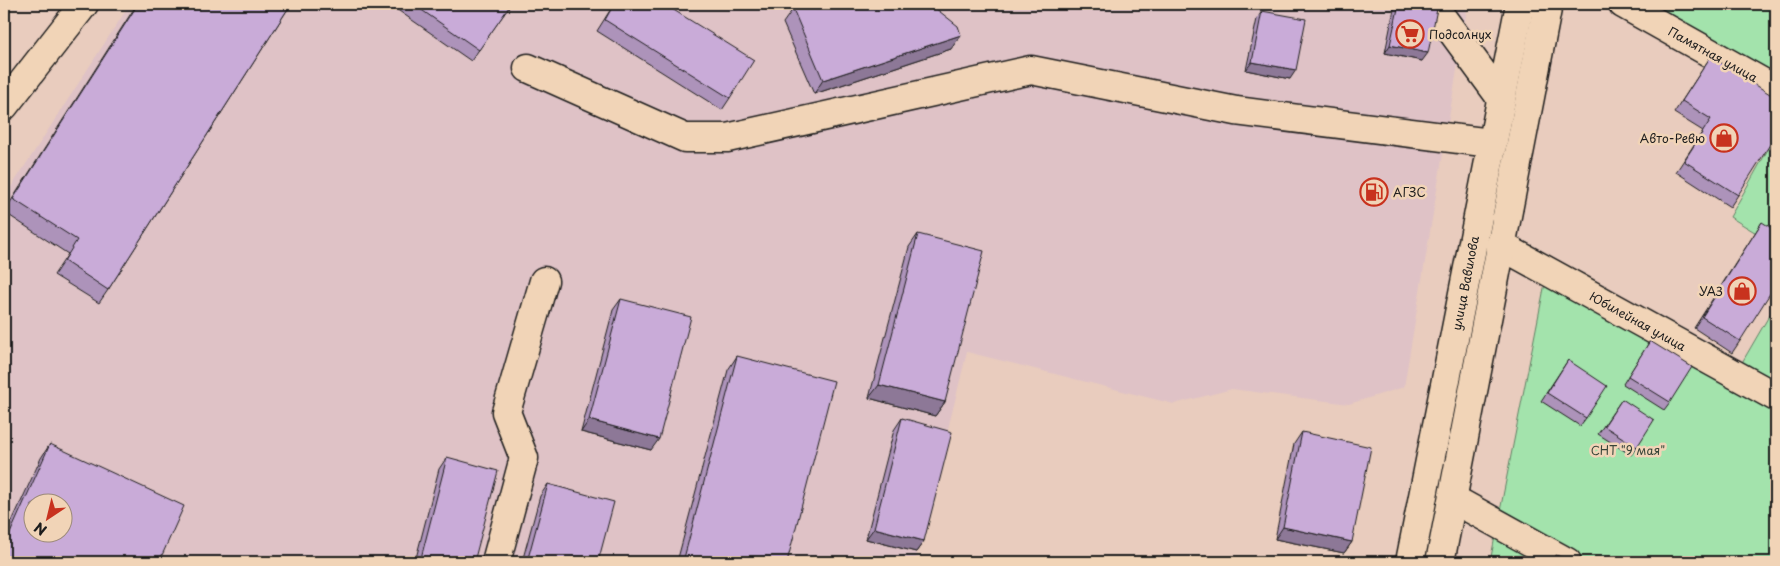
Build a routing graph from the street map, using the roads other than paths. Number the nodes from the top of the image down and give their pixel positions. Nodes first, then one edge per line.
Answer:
1 (84, 4) edge
2 (1432, 4) edge
3 (1520, 4) edge
4 (1548, 4) edge
5 (1623, 4) edge
6 (528, 68) dead end
7 (1776, 90) edge
8 (1501, 98) junction
9 (4, 106) edge
10 (1491, 143) junction
11 (1500, 245) junction
12 (544, 282) dead end
13 (1776, 397) edge
14 (1453, 499) junction
15 (496, 562) edge
16 (1410, 562) edge
17 (1440, 562) edge
18 (1567, 562) edge

1 - 9 main road
2 - 8 main road
3 - 8 main road, улица Вавилова
4 - 11 main road
5 - 7 main road, Памятная улица
6 - 10 main road
8 - 10 main road, улица Вавилова
10 - 16 main road, улица Вавилова
11 - 13 main road, Юбилейная улица
11 - 14 main road
12 - 15 main road
14 - 17 main road
14 - 18 main road

